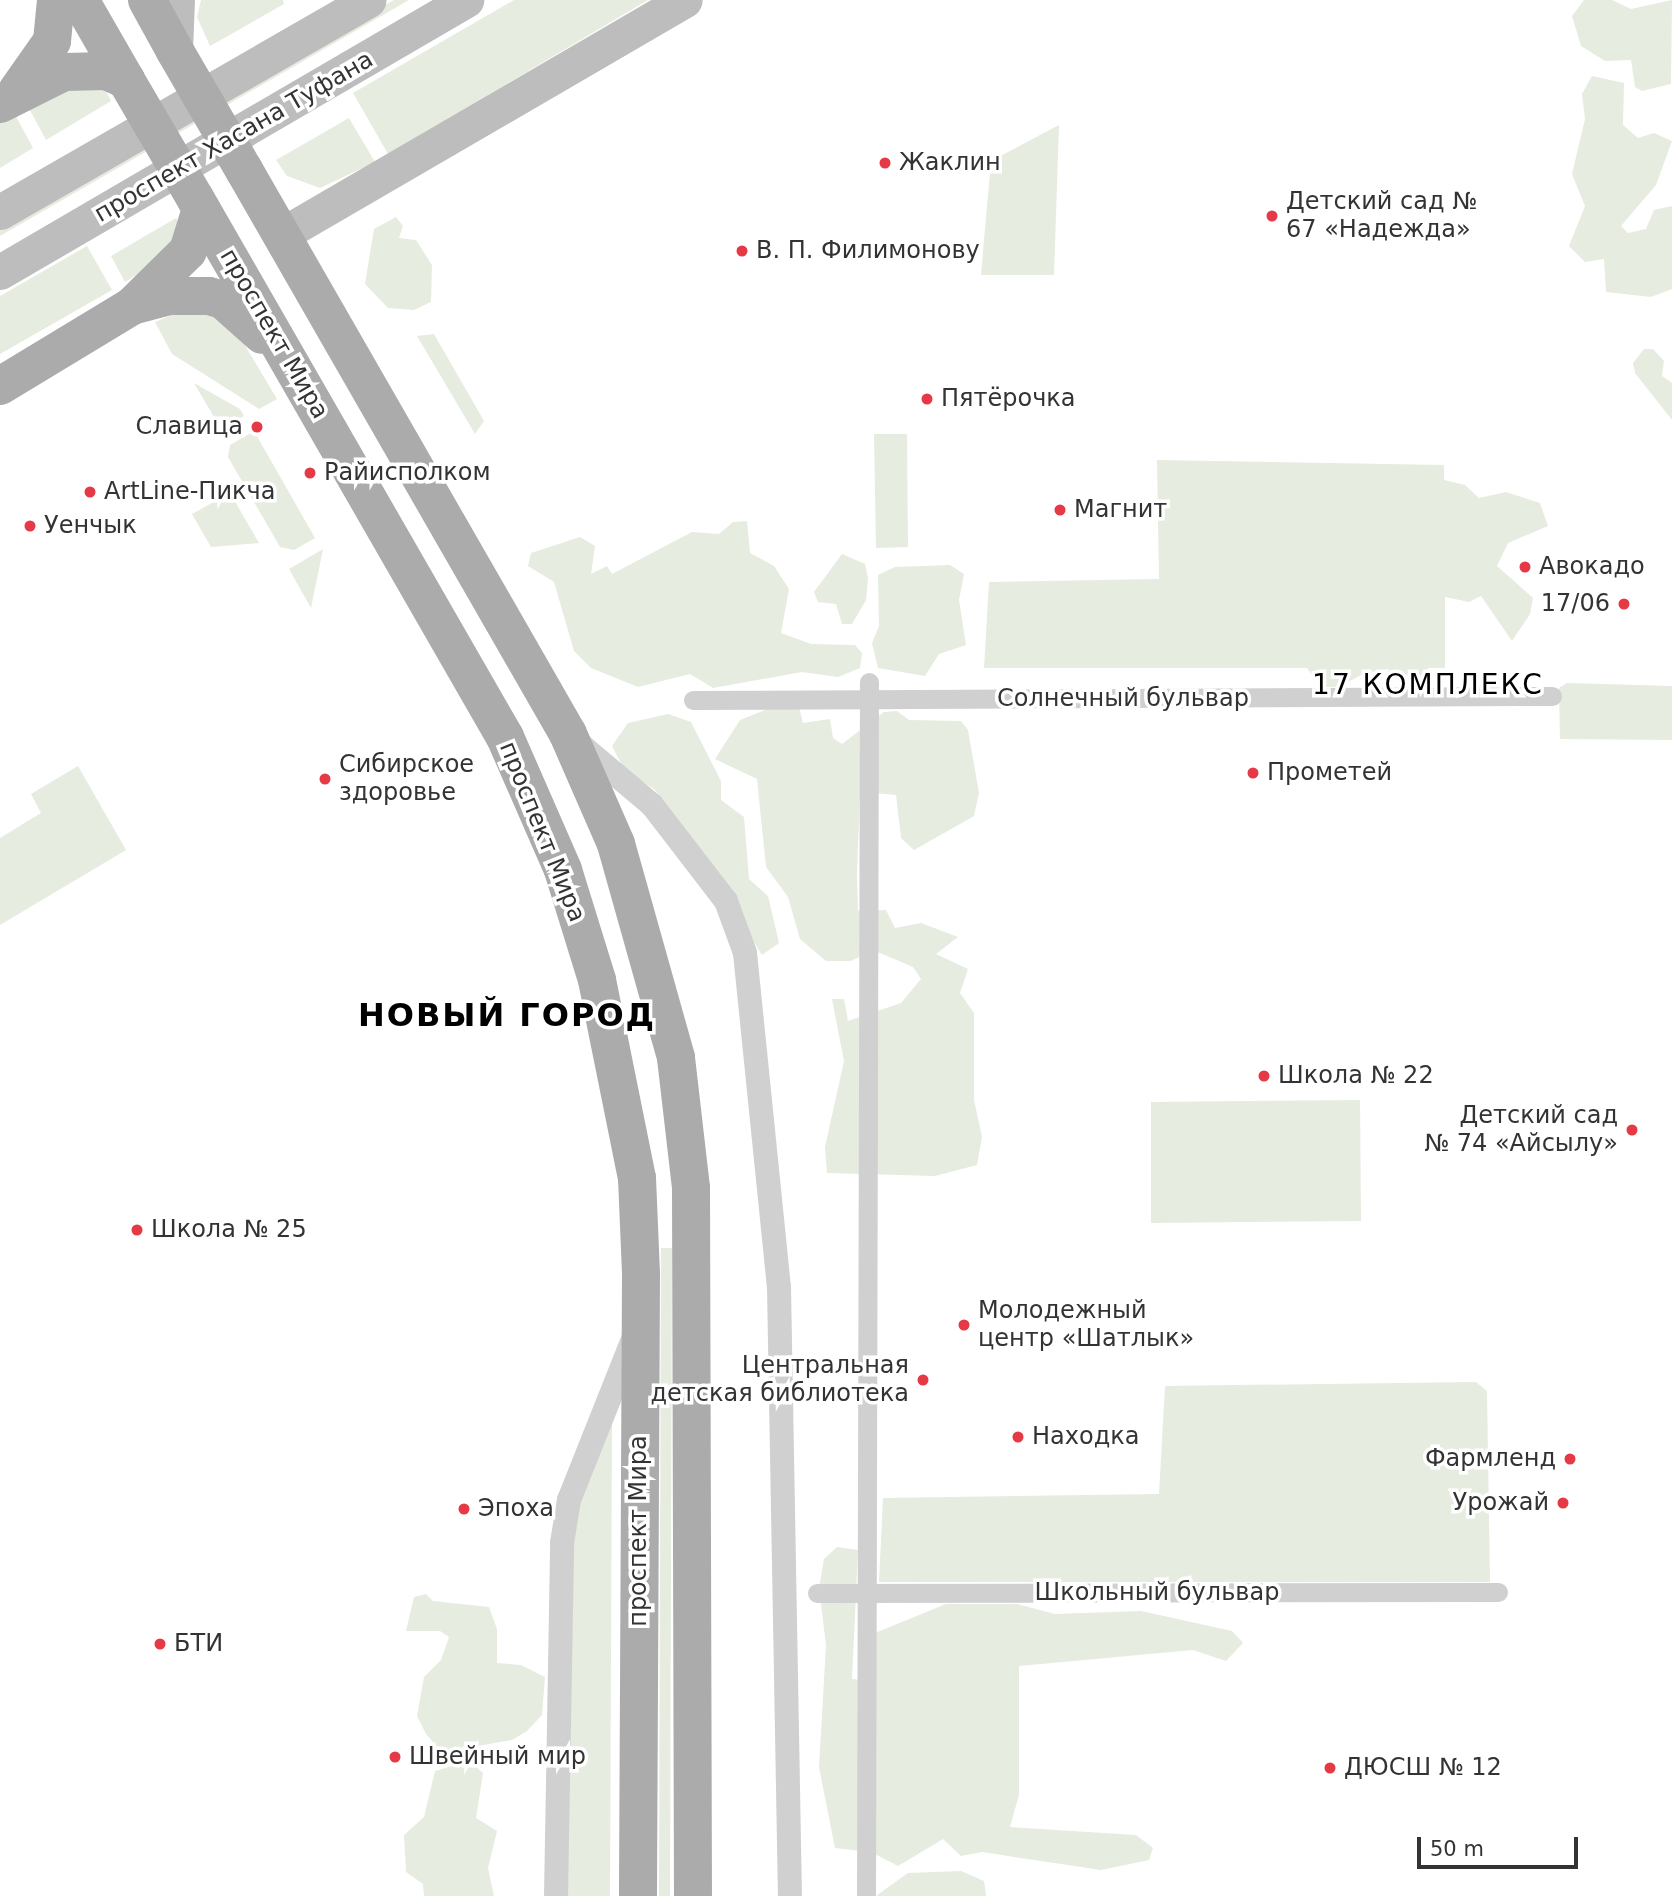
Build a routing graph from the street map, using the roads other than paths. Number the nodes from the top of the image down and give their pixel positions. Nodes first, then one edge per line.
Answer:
1 (56, 0) edge
2 (80, 0) edge
3 (147, 0) edge
4 (177, 0) edge
5 (368, 0) edge
6 (466, 0) edge
7 (684, 0) edge
8 (175, 51) junction
9 (127, 80) junction
10 (6, 100) edge
11 (198, 203) junction
12 (0, 212) edge
13 (281, 235) junction
14 (0, 272) edge
15 (132, 306) junction
16 (292, 366) junction
17 (0, 386) edge
18 (869, 691) junction
19 (1552, 696) dead end
20 (693, 700) dead end
21 (568, 734) junction
22 (640, 1322) junction
23 (1498, 1592) dead end
24 (817, 1593) dead end
25 (866, 1593) junction
26 (556, 1896) edge
27 (638, 1896) edge
28 (693, 1896) edge
29 (790, 1896) edge
30 (866, 1896) edge

1 - 10 main road
2 - 9 main road, проспект Мира
3 - 8 main road
4 - 8 main road
5 - 12 main road, проспект Хасана Туфана
6 - 14 main road, проспект Хасана Туфана
7 - 13 main road
8 - 13 main road, bridge
9 - 10 main road
9 - 11 main road, проспект Мира, bridge
11 - 15 main road
11 - 16 main road, проспект Мира
13 - 21 main road
15 - 16 main road
15 - 17 main road
16 - 22 main road, проспект Мира
18 - 19 street, Солнечный бульвар
18 - 20 street, Солнечный бульвар
18 - 25 street
21 - 28 main road
21 - 29 street
22 - 26 street
22 - 27 main road, проспект Мира
23 - 25 street, Школьный бульвар
24 - 25 street, Школьный бульвар
25 - 30 street

